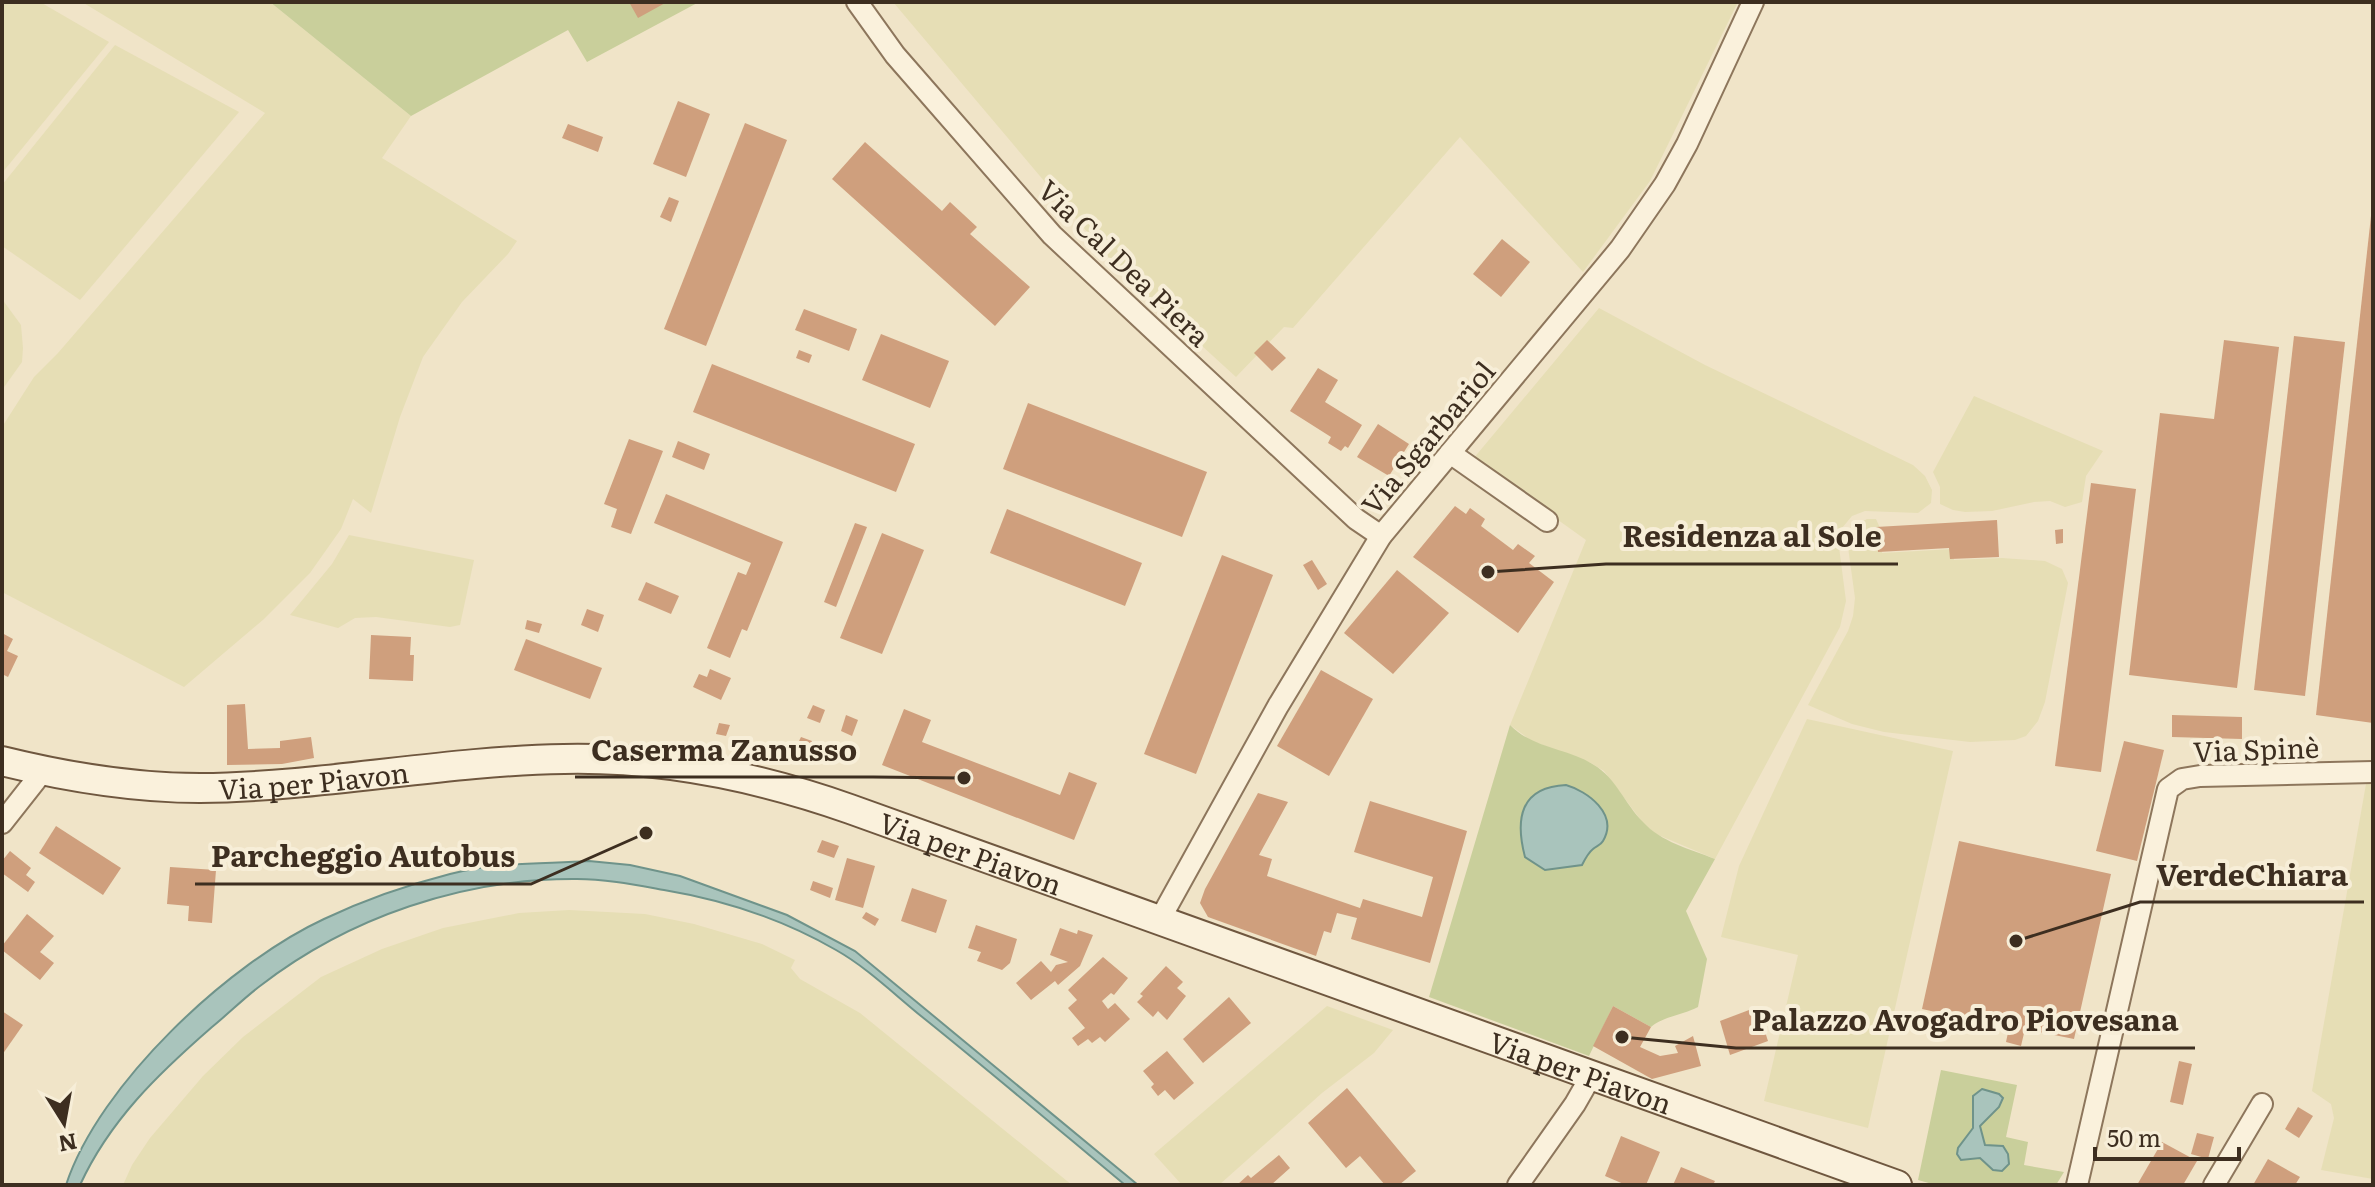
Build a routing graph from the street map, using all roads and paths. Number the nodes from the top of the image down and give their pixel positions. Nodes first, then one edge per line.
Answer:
1 (857, 2) edge
2 (1753, 2) edge
3 (1450, 453) junction
4 (1547, 521) dead end
5 (1381, 536) junction
6 (2, 761) edge
7 (43, 771) junction
8 (2373, 772) edge
9 (2, 823) edge
10 (1159, 921) junction
11 (1591, 1076) junction
12 (2262, 1104) dead end
13 (1518, 1185) edge
14 (1897, 1185) edge
15 (2077, 1185) edge
16 (2214, 1185) edge

1 - 5 street, Via Cal Dea Piera
2 - 3 street, Via Sgarbariol
3 - 4 street
3 - 5 street, Via Sgarbariol
5 - 10 street, Via Sgarbariol
6 - 7 street, Via per Piavon
7 - 9 street
7 - 10 street, Via per Piavon
8 - 15 street, Via Spinè
10 - 11 street, Via per Piavon
11 - 13 street
11 - 14 street, Via per Piavon
12 - 16 street

